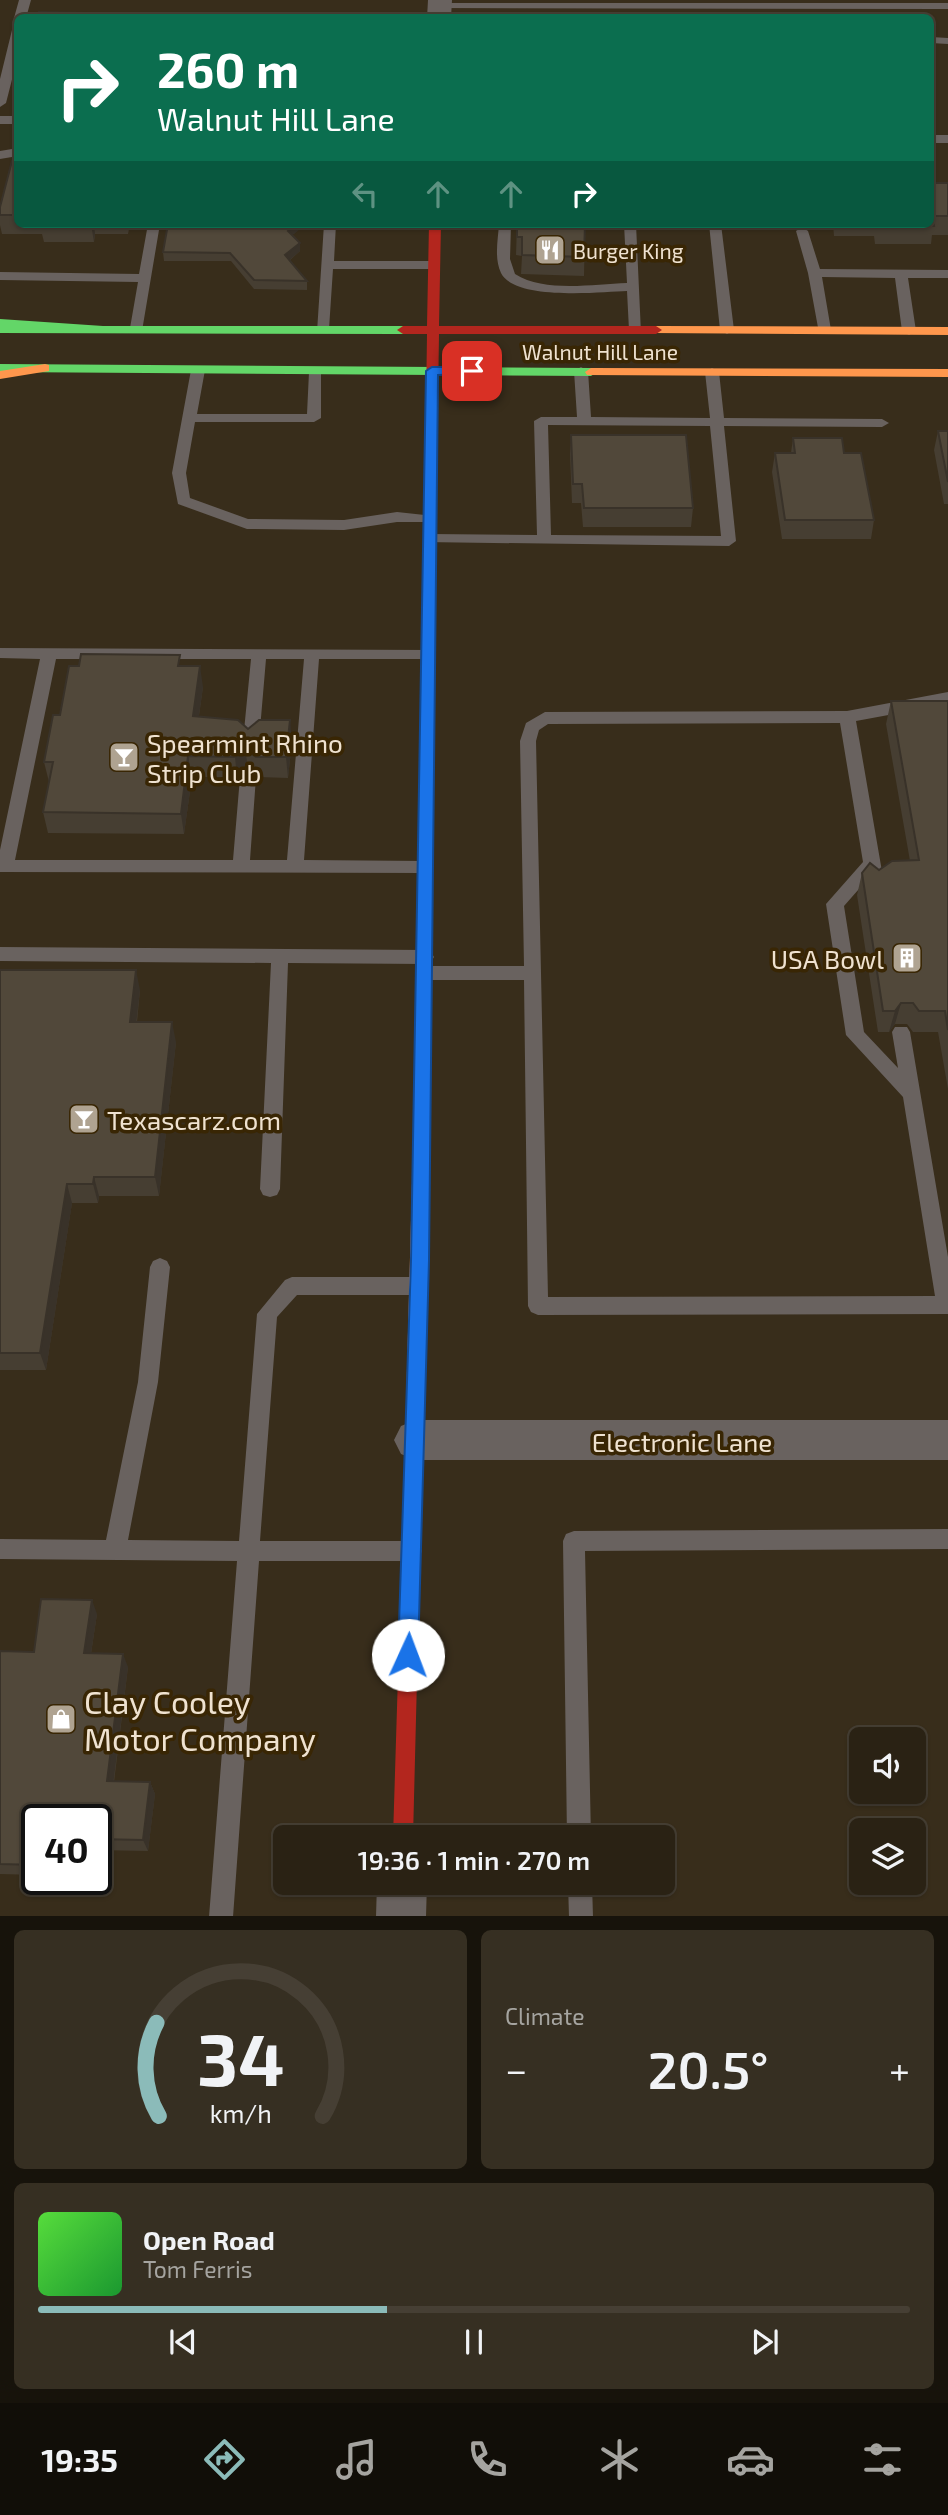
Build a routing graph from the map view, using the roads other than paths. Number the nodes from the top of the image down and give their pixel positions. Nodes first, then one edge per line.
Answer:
1 (790, 3) edge
2 (948, 6) edge
3 (439, 8) edge
4 (523, 12) edge
5 (14, 46) edge
6 (0, 104) edge
7 (153, 228) edge
8 (330, 228) edge
9 (435, 228) edge
10 (505, 228) edge
11 (630, 228) edge
12 (715, 228) edge
13 (802, 231) dead end
14 (327, 265) junction
15 (434, 265) junction
16 (816, 273) junction
17 (901, 274) junction
18 (948, 274) edge
19 (0, 276) edge
20 (144, 278) junction
21 (634, 288) junction
22 (0, 323) edge
23 (99, 328) junction
24 (137, 328) junction
25 (0, 329) edge
26 (322, 329) junction
27 (433, 329) junction
28 (636, 330) junction
29 (727, 330) junction
30 (824, 330) junction
31 (909, 331) junction
32 (948, 331) edge
33 (0, 368) edge
34 (45, 368) junction
35 (198, 370) junction
36 (432, 371) junction
37 (582, 371) junction
38 (316, 372) junction
39 (712, 372) junction
40 (948, 373) edge
41 (0, 375) edge
42 (189, 418) junction
43 (584, 422) junction
44 (717, 422) junction
45 (882, 423) dead end
46 (429, 519) junction
47 (429, 539) junction
48 (544, 540) junction
49 (0, 653) edge
50 (49, 654) junction
51 (259, 654) junction
52 (312, 654) junction
53 (427, 654) junction
54 (948, 698) edge
55 (847, 717) junction
56 (251, 741) edge
57 (248, 777) edge
58 (871, 864) junction
59 (240, 865) junction
60 (3, 866) edge
61 (295, 866) junction
62 (425, 867) junction
63 (875, 883) edge
64 (0, 954) edge
65 (280, 956) junction
66 (424, 965) junction
67 (533, 973) junction
68 (901, 1032) edge
69 (911, 1094) junction
70 (270, 1189) dead end
71 (160, 1267) dead end
72 (419, 1286) junction
73 (947, 1305) edge
74 (416, 1440) junction
75 (948, 1440) edge
76 (948, 1539) edge
77 (0, 1549) edge
78 (116, 1550) junction
79 (249, 1551) junction
80 (411, 1551) junction
81 (403, 1825) edge
82 (579, 1825) edge
83 (402, 1895) edge
84 (580, 1895) edge
85 (221, 1916) edge
86 (401, 1916) edge
87 (581, 1916) edge

1 - 2 lane
1 - 4 lane
3 - 4 lane
5 - 6 lane
7 - 20 lane
8 - 14 lane
9 - 15 main road
10 - 21 lane
11 - 21 lane
12 - 29 lane
13 - 16 lane
14 - 15 lane
14 - 26 lane
15 - 27 main road
16 - 17 lane
16 - 30 lane
17 - 18 lane
17 - 31 lane
19 - 20 lane
20 - 24 lane
21 - 28 lane
22 - 23 main road
23 - 24 main road, Walnut Hill Lane
23 - 25 main road, Walnut Hill Lane
24 - 26 main road, Walnut Hill Lane
26 - 27 main road, Walnut Hill Lane
27 - 28 main road, Walnut Hill Lane
27 - 36 main road
28 - 29 main road, Walnut Hill Lane
29 - 30 main road, Walnut Hill Lane
30 - 31 main road, Walnut Hill Lane
31 - 32 main road, Walnut Hill Lane
33 - 34 main road, Walnut Hill Lane
34 - 35 main road, Walnut Hill Lane
34 - 41 main road
35 - 38 main road, Walnut Hill Lane
35 - 42 lane
36 - 37 main road, Walnut Hill Lane
36 - 38 main road, Walnut Hill Lane
36 - 46 main road
37 - 39 main road, Walnut Hill Lane
37 - 43 lane
38 - 42 lane
39 - 40 main road, Walnut Hill Lane
39 - 44 lane
42 - 46 lane
43 - 44 lane
43 - 48 lane
44 - 45 lane
44 - 48 lane
46 - 47 main road
47 - 48 lane
47 - 53 main road
49 - 50 lane
50 - 51 lane
50 - 60 lane
51 - 52 lane
51 - 56 lane
52 - 53 lane
52 - 61 lane
53 - 62 main road
54 - 55 lane
55 - 58 lane
55 - 67 lane
57 - 59 lane
58 - 63 lane
58 - 69 lane
59 - 60 lane
59 - 61 lane
61 - 62 lane
62 - 66 main road
64 - 65 lane
65 - 66 lane
65 - 70 lane
66 - 67 lane
66 - 72 main road
67 - 73 lane
68 - 69 lane
69 - 73 lane
71 - 78 lane
72 - 74 main road
72 - 79 lane
74 - 75 street, Electronic Lane
74 - 80 main road
76 - 82 lane
77 - 78 lane
78 - 79 lane
79 - 80 lane
79 - 85 lane
80 - 81 main road
83 - 86 street
84 - 87 lane

